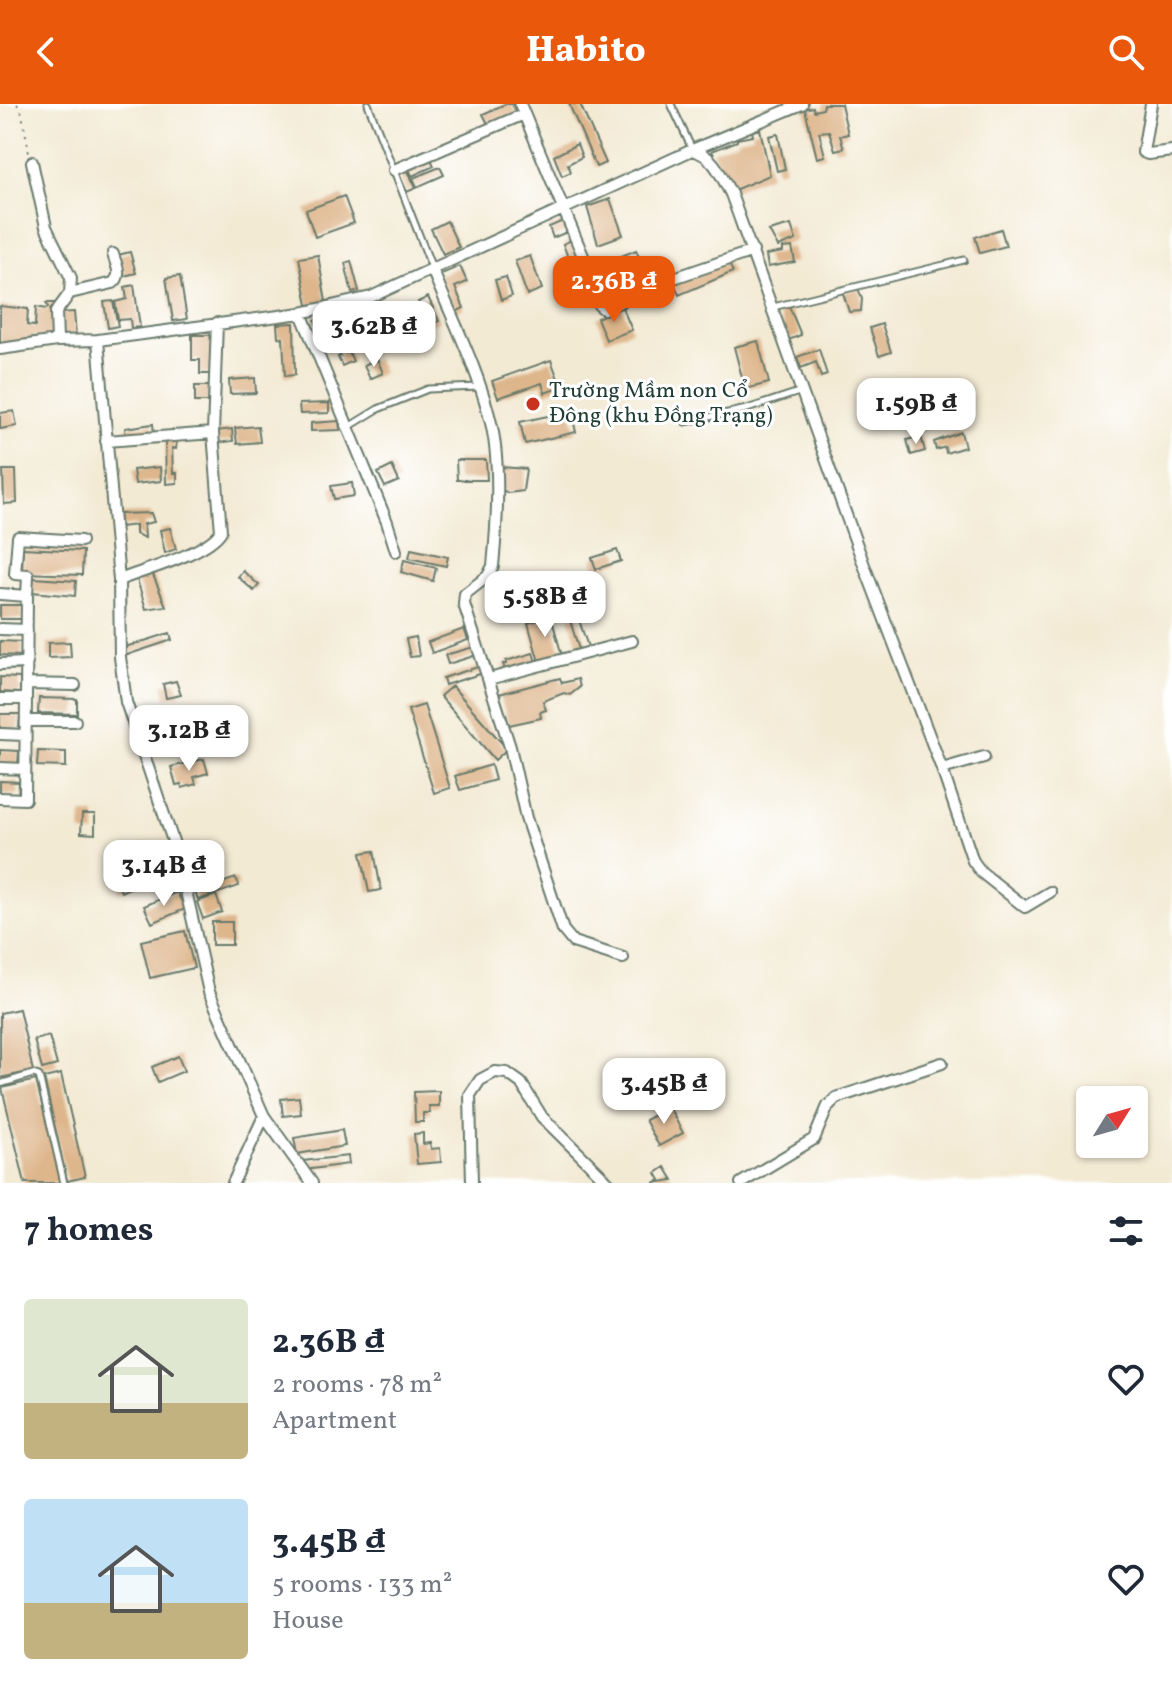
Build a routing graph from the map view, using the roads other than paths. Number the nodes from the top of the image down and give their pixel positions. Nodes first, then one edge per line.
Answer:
1 (368, 104) edge
2 (671, 104) edge
3 (802, 104) edge
4 (1151, 104) edge
5 (522, 109) edge
6 (692, 150) junction
7 (1172, 151) edge
8 (32, 162) road end
9 (394, 170) junction
10 (562, 210) junction
11 (753, 251) junction
12 (113, 254) dead end
13 (964, 260) dead end
14 (432, 269) junction
15 (70, 293) junction
16 (772, 307) junction
17 (301, 313) junction
18 (217, 323) junction
19 (98, 340) junction
20 (57, 341) junction
21 (0, 349) edge
22 (480, 387) junction
23 (803, 390) junction
24 (685, 422) dead end
25 (347, 428) junction
26 (213, 433) junction
27 (106, 441) junction
28 (81, 541) dead end
29 (396, 551) dead end
30 (119, 580) junction
31 (0, 594) edge
32 (27, 596) junction
33 (0, 629) edge
34 (27, 630) junction
35 (632, 641) dead end
36 (27, 663) junction
37 (0, 664) edge
38 (489, 679) junction
39 (27, 684) junction
40 (75, 685) dead end
41 (0, 699) edge
42 (26, 699) junction
43 (26, 721) junction
44 (75, 721) dead end
45 (0, 734) edge
46 (25, 735) junction
47 (984, 757) dead end
48 (0, 768) edge
49 (25, 769) junction
50 (942, 769) junction
51 (0, 798) edge
52 (1050, 892) dead end
53 (623, 958) dead end
54 (942, 1063) dead end
55 (0, 1084) edge
56 (264, 1116) junction
57 (64, 1183) edge
58 (233, 1183) edge
59 (312, 1183) edge
60 (472, 1183) edge
61 (609, 1183) edge
62 (741, 1183) edge

1 - 9 lane
2 - 6 lane
3 - 6 street
4 - 7 street
5 - 9 street
5 - 10 street
6 - 10 street
6 - 11 street
8 - 15 street
9 - 14 lane
10 - 11 street
10 - 14 street
11 - 16 street
12 - 15 street
13 - 16 lane
14 - 17 street
14 - 22 street
15 - 20 street
16 - 23 street
17 - 18 street
17 - 25 street
18 - 19 street
18 - 26 street
19 - 20 street
19 - 27 street
20 - 21 street
22 - 25 lane
22 - 38 street
23 - 24 lane
23 - 50 street
25 - 29 street
26 - 27 street
26 - 30 street
27 - 30 street
28 - 32 street
30 - 56 street
31 - 32 street
32 - 34 street
33 - 34 street
34 - 36 street
35 - 38 street
36 - 37 street
36 - 39 street
38 - 53 street
39 - 40 street
39 - 42 street
41 - 42 street
42 - 43 street
43 - 44 street
43 - 46 street
45 - 46 street
46 - 49 street
47 - 50 street
48 - 49 street
49 - 51 street
50 - 52 street
54 - 62 street
55 - 57 lane
56 - 58 street
56 - 59 street
60 - 61 street

